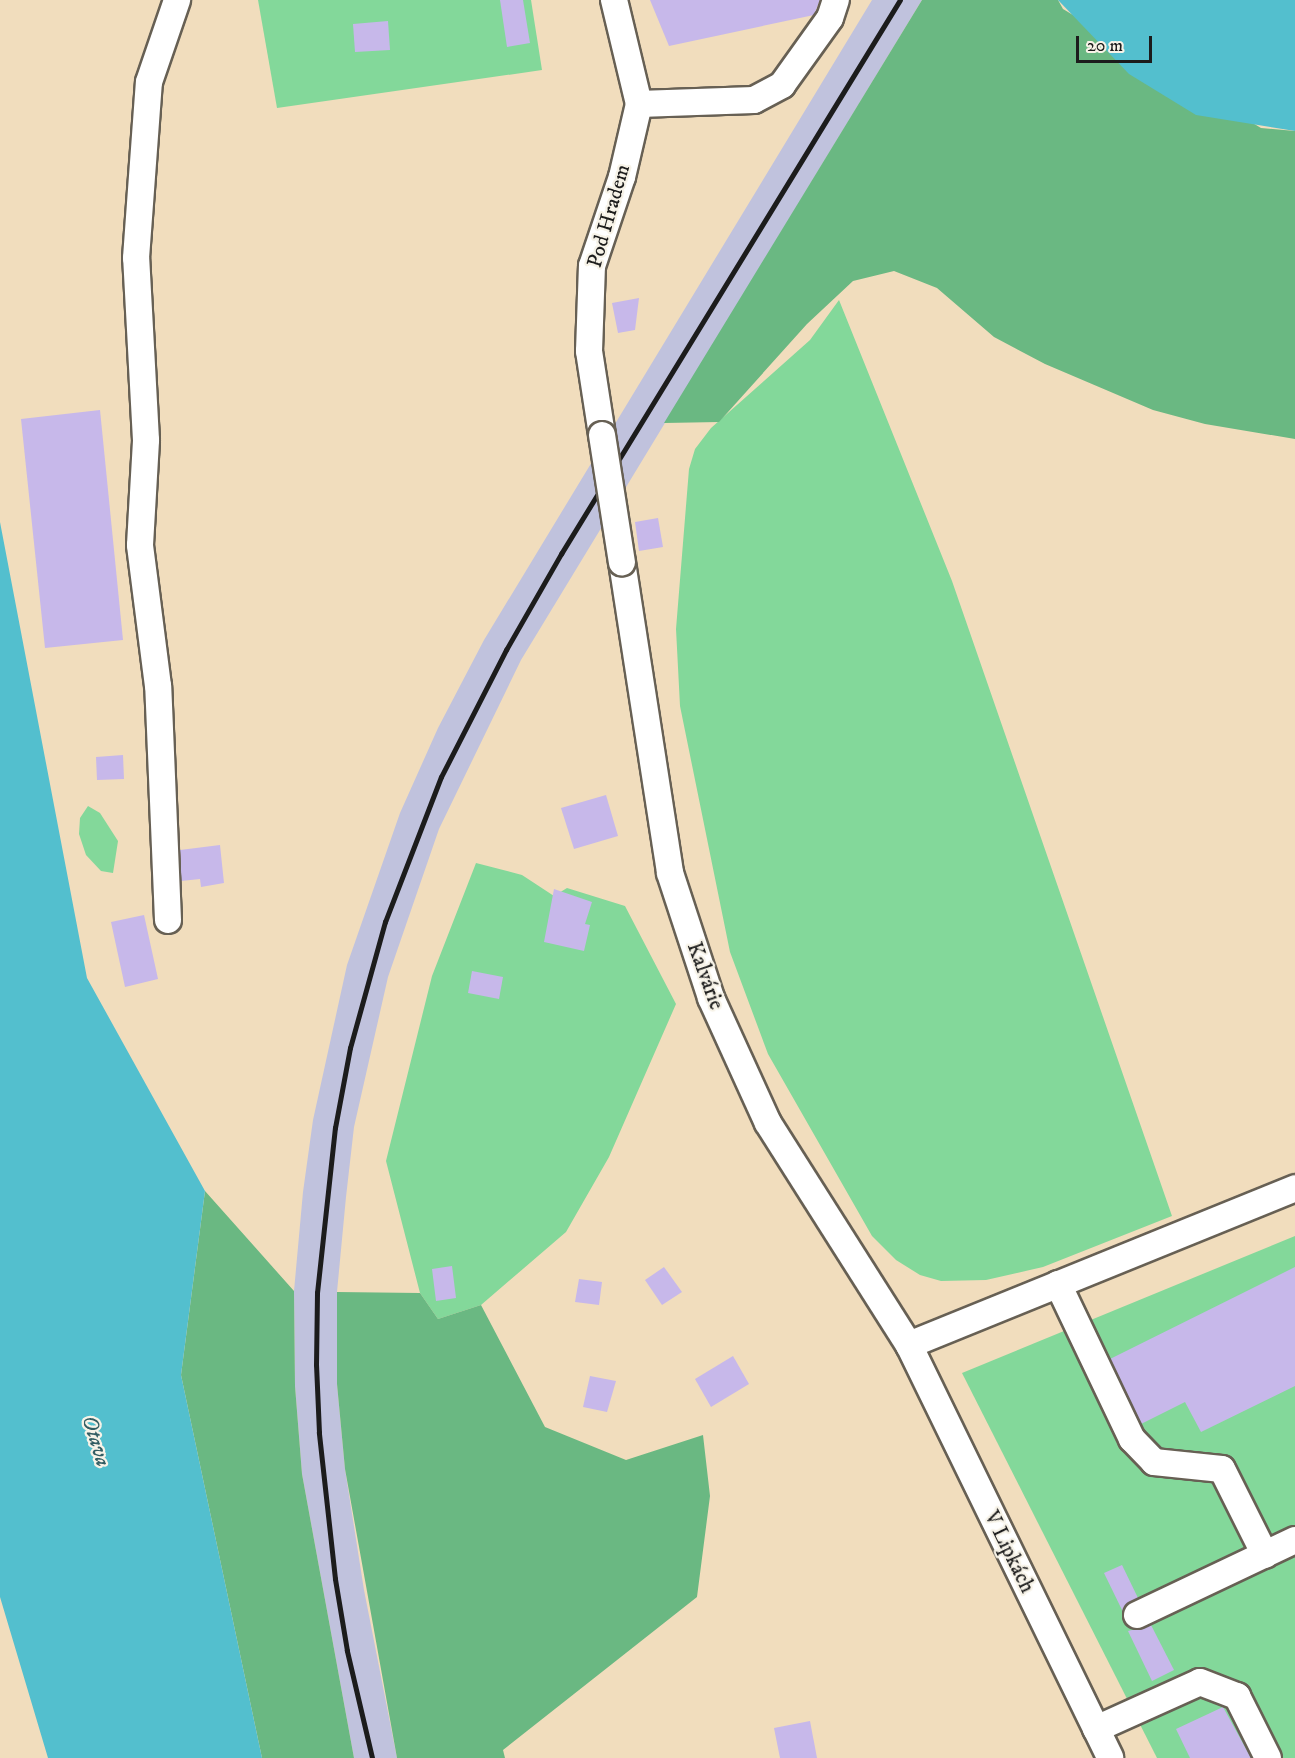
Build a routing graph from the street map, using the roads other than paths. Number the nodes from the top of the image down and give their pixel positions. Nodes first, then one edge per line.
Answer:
1 (177, 0) edge
2 (614, 0) edge
3 (836, 0) edge
4 (639, 104) junction
5 (622, 562) joint
6 (168, 920) dead end
7 (1295, 1188) edge
8 (1058, 1284) junction
9 (909, 1345) junction
10 (1295, 1540) edge
11 (1265, 1555) junction
12 (1137, 1615) dead end
13 (1095, 1729) junction
14 (1110, 1758) edge
15 (1268, 1758) edge

1 - 6 street
2 - 4 street, Pod Hradem
3 - 4 street
4 - 5 street, Pod Hradem, bridge
5 - 9 street, Kalvárie
7 - 8 street
8 - 9 street
8 - 11 street
9 - 13 street, V Lipkách
10 - 11 street
11 - 12 street
13 - 14 street, V Lipkách
13 - 15 street

